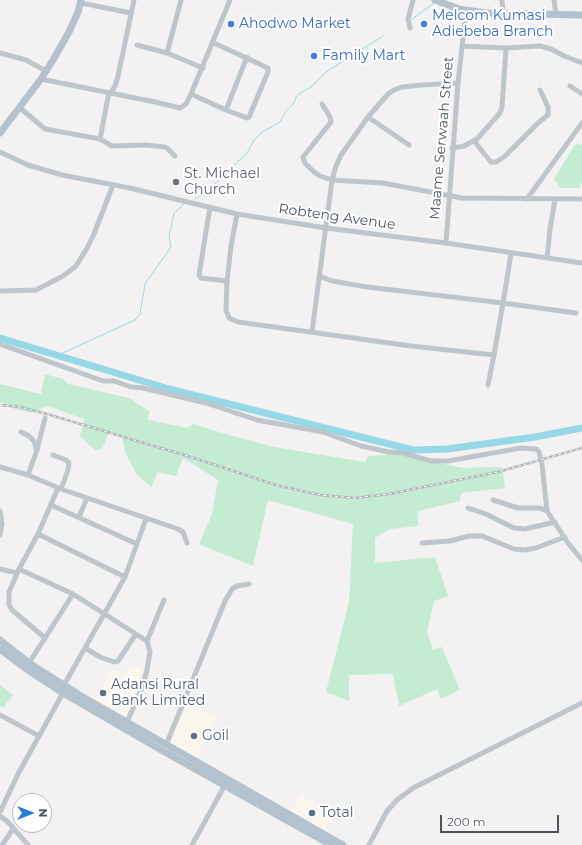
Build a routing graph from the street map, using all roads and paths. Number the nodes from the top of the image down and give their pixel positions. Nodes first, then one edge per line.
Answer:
1 (134, 0) edge
2 (181, 0) edge
3 (230, 0) edge
4 (413, 0) edge
5 (435, 0) edge
6 (502, 0) edge
7 (554, 0) edge
8 (81, 2) edge
9 (466, 11) junction
10 (131, 13) junction
11 (503, 14) junction
12 (556, 15) junction
13 (582, 15) edge
14 (410, 28) dead end
15 (214, 42) junction
16 (137, 45) dead end
17 (462, 46) junction
18 (506, 48) junction
19 (0, 53) edge
20 (167, 53) junction
21 (247, 57) junction
22 (582, 63) edge
23 (203, 68) junction
24 (46, 71) junction
25 (41, 79) junction
26 (458, 83) junction
27 (570, 86) dead end
28 (540, 90) dead end
29 (110, 93) junction
30 (191, 94) junction
31 (582, 94) edge
32 (322, 104) dead end
33 (19, 107) junction
34 (226, 110) junction
35 (368, 117) junction
36 (582, 123) edge
37 (0, 133) edge
38 (100, 139) junction
39 (474, 141) junction
40 (409, 145) dead end
41 (452, 148) junction
42 (0, 152) edge
43 (175, 156) dead end
44 (332, 180) junction
45 (113, 185) junction
46 (450, 196) junction
47 (527, 198) junction
48 (555, 200) junction
49 (582, 200) edge
50 (210, 207) junction
51 (237, 214) junction
52 (326, 228) junction
53 (446, 243) junction
54 (511, 254) junction
55 (547, 258) junction
56 (582, 263) edge
57 (318, 276) junction
58 (227, 281) junction
59 (0, 291) edge
60 (503, 303) junction
61 (576, 313) dead end
62 (312, 332) junction
63 (0, 344) edge
64 (494, 355) junction
65 (488, 385) dead end
66 (45, 418) dead end
67 (22, 432) dead end
68 (37, 450) junction
69 (53, 455) dead end
70 (0, 467) edge
71 (28, 475) junction
72 (60, 489) junction
73 (87, 498) junction
74 (493, 500) dead end
75 (51, 505) junction
76 (468, 508) dead end
77 (0, 511) edge
78 (547, 511) junction
79 (79, 517) junction
80 (146, 519) junction
81 (555, 522) junction
82 (38, 534) junction
83 (0, 535) edge
84 (565, 537) junction
85 (187, 543) dead end
86 (422, 543) dead end
87 (137, 544) junction
88 (582, 560) edge
89 (0, 569) edge
90 (18, 571) junction
91 (126, 577) junction
92 (249, 584) dead end
93 (73, 594) junction
94 (164, 600) dead end
95 (104, 614) junction
96 (136, 634) junction
97 (45, 638) junction
98 (0, 640) edge
99 (147, 640) junction
100 (85, 648) junction
101 (0, 649) edge
102 (29, 663) junction
103 (64, 685) junction
104 (63, 693) junction
105 (582, 703) edge
106 (0, 715) edge
107 (127, 722) junction
108 (39, 736) junction
109 (166, 745) junction
110 (226, 782) junction
111 (0, 812) edge
112 (0, 816) edge
113 (12, 828) edge
114 (12, 830) edge
115 (17, 833) edge
116 (2, 845) edge
117 (28, 845) edge
118 (192, 845) edge
119 (331, 845) edge
120 (343, 845) edge
121 (369, 845) edge

1 - 10 street
2 - 20 street
3 - 15 street
4 - 14 street
5 - 9 main road
6 - 11 street
7 - 12 street
8 - 10 street
8 - 24 main road
9 - 11 main road
9 - 17 street, Maame Serwaah Street
10 - 29 street
11 - 12 main road
12 - 13 main road
15 - 21 street
15 - 23 street
16 - 20 street
17 - 18 street
17 - 26 street, Maame Serwaah Street
18 - 22 street
18 - 39 street
19 - 24 street
20 - 23 street
21 - 34 street
21 - 34 street
23 - 30 street
24 - 25 main road
25 - 29 street
25 - 33 main road
26 - 35 street
26 - 41 street, Maame Serwaah Street
27 - 31 street
28 - 39 street
29 - 30 street
29 - 38 street
30 - 34 street
32 - 44 street
33 - 37 main road
33 - 38 street
35 - 40 street
35 - 44 street
36 - 47 street
38 - 43 street
39 - 41 street
41 - 46 street, Maame Serwaah Street
42 - 45 street, Robteng Avenue
44 - 46 street
44 - 52 street
45 - 50 street, Robteng Avenue
45 - 59 street
46 - 47 street
46 - 53 street, Maame Serwaah Street
47 - 48 street
48 - 49 street
48 - 55 street
50 - 51 street, Robteng Avenue
50 - 58 street
51 - 52 street, Robteng Avenue
51 - 58 street
52 - 53 street, Robteng Avenue
52 - 57 street
53 - 54 street, Robteng Avenue
54 - 55 street, Robteng Avenue
54 - 60 street
55 - 56 street, Robteng Avenue
57 - 60 street
57 - 62 street
58 - 62 street
60 - 61 street
60 - 64 street
62 - 64 street
63 - 78 street
64 - 65 street
66 - 68 street
67 - 68 street
68 - 71 street
69 - 72 street
70 - 71 street
71 - 72 street
72 - 73 street
72 - 75 street
73 - 79 street
73 - 80 street
74 - 78 street
75 - 79 street
75 - 82 street
76 - 81 street
77 - 83 street
78 - 81 street
79 - 87 street
80 - 85 street
80 - 87 street
81 - 84 street
82 - 90 street
82 - 91 street
84 - 86 street
84 - 88 street
87 - 91 street
89 - 90 street
90 - 93 street
90 - 97 street
91 - 95 street
92 - 109 street
93 - 95 street
93 - 97 street
94 - 99 street
95 - 96 street
95 - 100 street
96 - 99 street
96 - 100 street
97 - 102 street
98 - 102 main road
99 - 107 street
100 - 103 street
101 - 104 main road
102 - 103 main road
103 - 107 main road
104 - 108 street
104 - 110 main road
105 - 121 street
106 - 108 street
107 - 109 main road
108 - 111 street
109 - 110 main road
110 - 118 street
110 - 119 main road
110 - 120 main road
112 - 113 street
114 - 116 street
115 - 117 street

